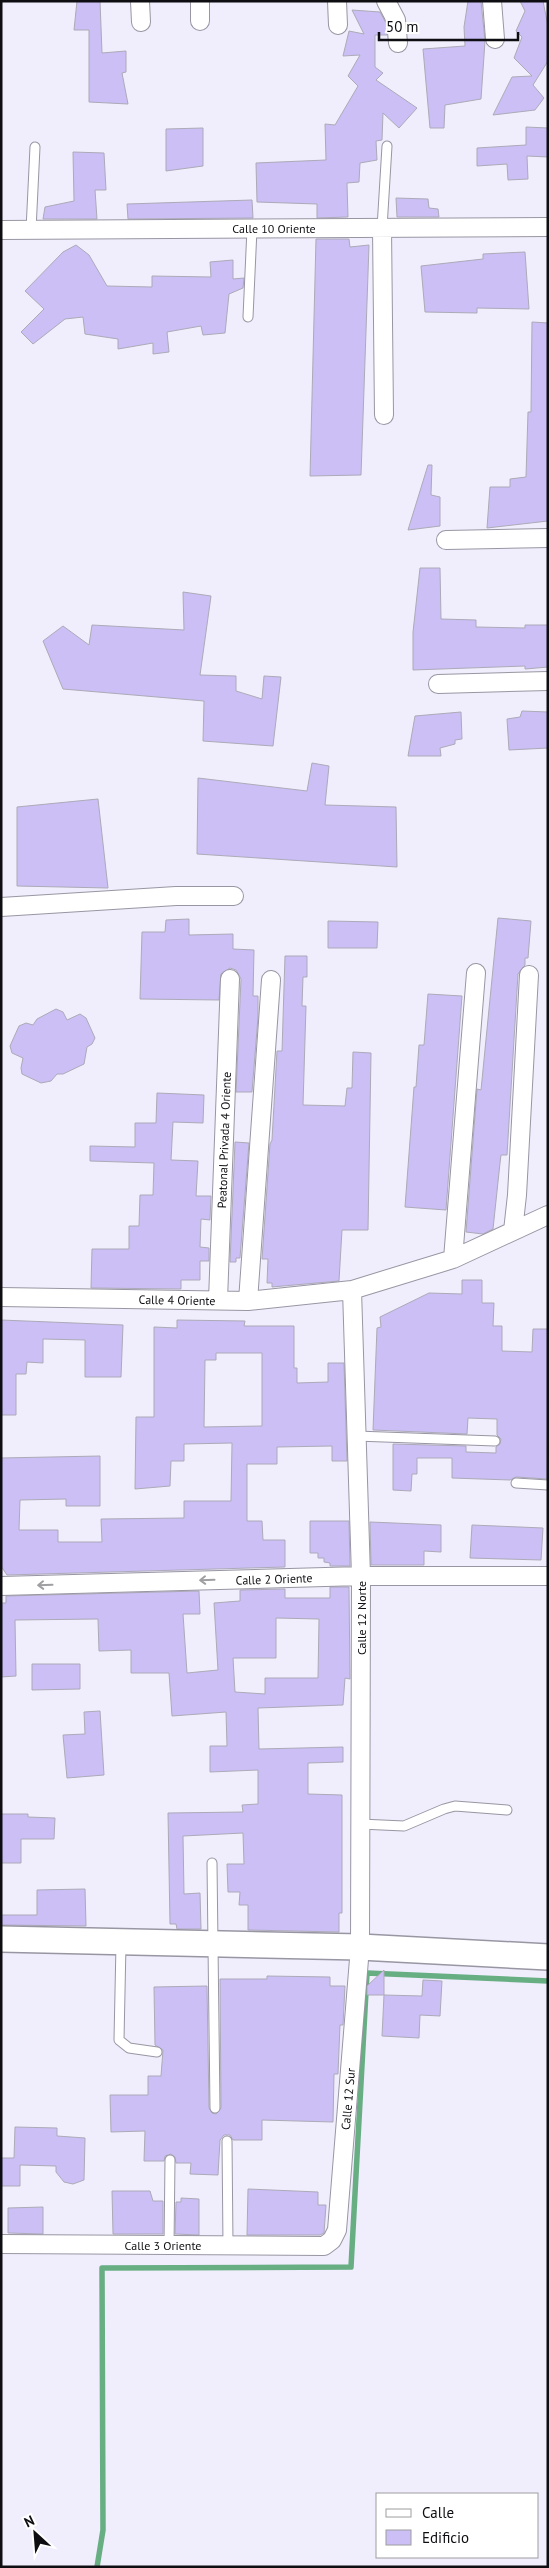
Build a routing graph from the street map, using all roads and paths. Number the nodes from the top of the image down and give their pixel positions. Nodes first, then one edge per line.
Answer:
1 (140, 1) edge
2 (200, 1) edge
3 (337, 1) edge
4 (386, 1) edge
5 (492, 1) edge
6 (200, 20) dead end
7 (141, 22) dead end
8 (338, 25) dead end
9 (495, 38) dead end
10 (398, 44) dead end
11 (387, 146) dead end
12 (35, 147) dead end
13 (548, 227) edge
14 (382, 228) junction
15 (252, 229) junction
16 (1, 230) edge
17 (31, 230) junction
18 (248, 317) dead end
19 (384, 415) dead end
20 (548, 538) edge
21 (446, 540) dead end
22 (548, 682) edge
23 (438, 684) dead end
24 (234, 896) dead end
25 (1, 907) edge
26 (476, 973) dead end
27 (529, 975) dead end
28 (230, 979) dead end
29 (272, 980) dead end
30 (548, 1215) edge
31 (513, 1231) junction
32 (453, 1259) junction
33 (352, 1290) junction
34 (1, 1297) edge
35 (218, 1300) junction
36 (248, 1301) junction
37 (356, 1436) junction
38 (495, 1441) dead end
39 (516, 1483) dead end
40 (548, 1485) edge
41 (361, 1576) junction
42 (548, 1576) edge
43 (1, 1586) edge
44 (507, 1810) dead end
45 (360, 1824) junction
46 (212, 1863) dead end
47 (1, 1939) edge
48 (121, 1941) junction
49 (214, 1943) junction
50 (360, 1947) junction
51 (548, 1957) edge
52 (157, 2052) dead end
53 (215, 2108) dead end
54 (227, 2141) dead end
55 (170, 2160) dead end
56 (1, 2244) edge
57 (169, 2245) junction
58 (228, 2245) junction
59 (324, 2246) joint

1 - 7 street
2 - 6 street
3 - 8 street
4 - 10 street
5 - 9 street
11 - 14 lane
12 - 17 lane
13 - 14 street, Calle 10 Oriente
14 - 15 street, Calle 10 Oriente
14 - 19 street
15 - 17 street, Calle 10 Oriente
15 - 18 lane
16 - 17 street, Calle 10 Oriente
20 - 21 street
22 - 23 street
24 - 25 street
26 - 32 street
27 - 31 street
28 - 35 street, Peatonal Privada 4 Oriente
29 - 36 street
30 - 31 street, Calle 4 Oriente
31 - 32 street, Calle 4 Oriente
32 - 33 street, Calle 4 Oriente
33 - 36 street, Calle 4 Oriente
33 - 37 street, Calle 12 Norte
34 - 35 street, Calle 4 Oriente
35 - 36 street, Calle 4 Oriente
37 - 38 lane
37 - 41 street, Calle 12 Norte
39 - 40 lane
41 - 42 street, Calle 2 Oriente
41 -> 43 street, Calle 2 Oriente
41 - 45 street, Calle 12 Norte
44 - 45 lane
45 - 50 street, Calle 12 Norte
46 - 49 lane
47 - 48 main road
48 - 49 main road
48 - 52 lane
49 - 50 main road
49 - 53 lane
50 - 51 main road
50 - 59 street, Calle 12 Sur
54 - 58 lane
55 - 57 lane
56 - 57 street, Calle 3 Oriente
57 - 58 street, Calle 3 Oriente
58 - 59 street, Calle 3 Oriente

